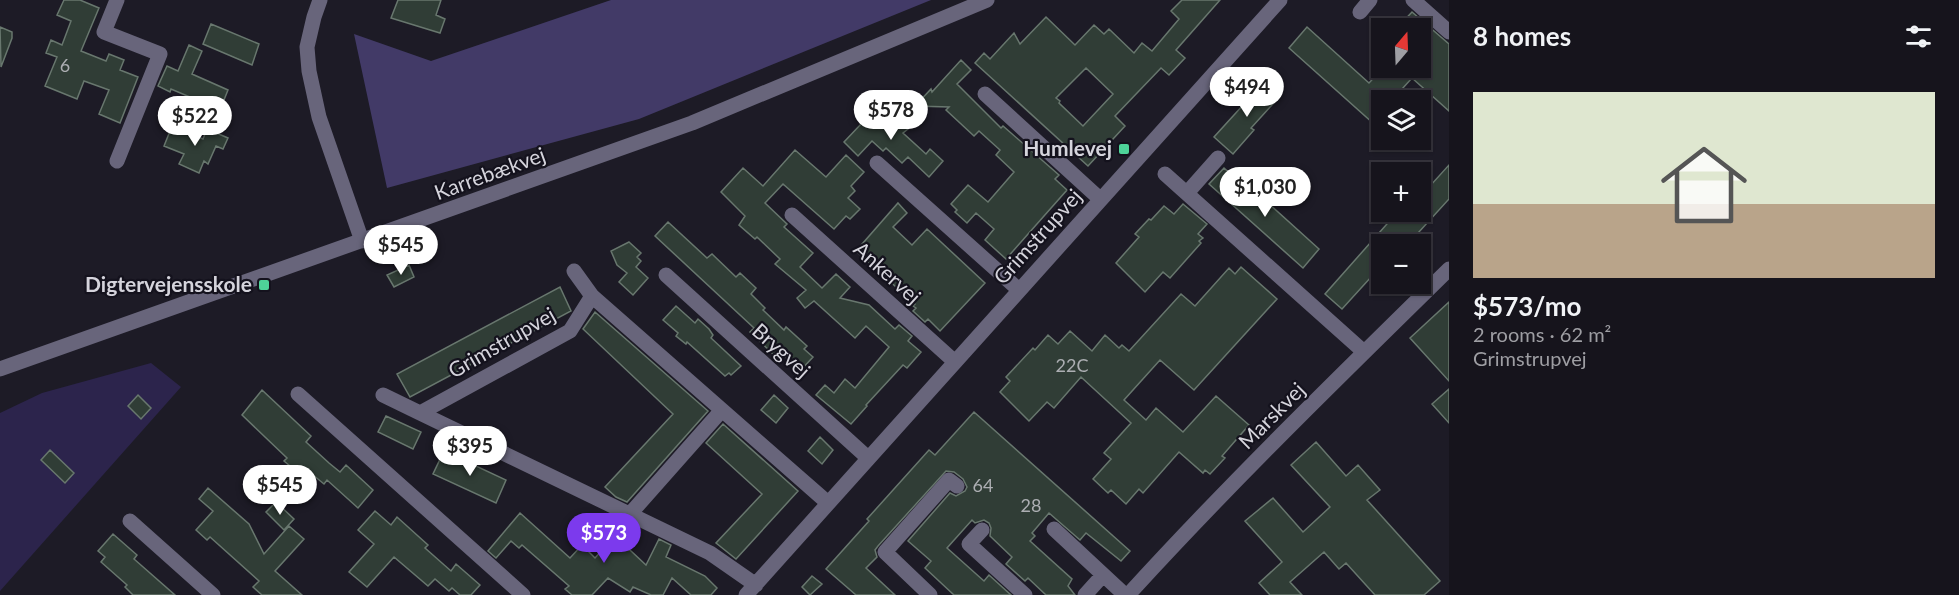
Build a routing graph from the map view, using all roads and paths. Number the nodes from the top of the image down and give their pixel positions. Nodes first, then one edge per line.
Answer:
1 (117, 0) edge
2 (320, 0) edge
3 (987, 0) edge
4 (1280, 0) edge
5 (1413, 0) edge
6 (1449, 32) edge
7 (985, 94) dead end
8 (1218, 158) dead end
9 (117, 161) dead end
10 (877, 163) dead end
11 (1165, 174) dead end
12 (1187, 193) junction
13 (1100, 199) junction
14 (792, 215) dead end
15 (362, 242) junction
16 (1449, 268) edge
17 (574, 271) dead end
18 (666, 275) dead end
19 (1019, 290) junction
20 (592, 296) junction
21 (1364, 352) junction
22 (954, 362) junction
23 (0, 369) edge
24 (298, 394) dead end
25 (383, 395) dead end
26 (722, 410) junction
27 (420, 413) junction
28 (868, 458) junction
29 (957, 486) dead end
30 (828, 503) junction
31 (630, 514) junction
32 (130, 521) dead end
33 (1054, 529) dead end
34 (982, 530) dead end
35 (1103, 575) junction
36 (751, 590) edge
37 (213, 595) edge
38 (523, 595) edge
39 (930, 595) edge
40 (1025, 595) edge
41 (1085, 595) edge
42 (1126, 595) edge

1 - 9 street
2 - 15 street
3 - 15 street, Karrebækvej
4 - 13 street, Grimstrupvej
5 - 6 street
7 - 13 street
8 - 12 street
10 - 19 street
11 - 12 street
12 - 21 street
13 - 19 street, Grimstrupvej
14 - 22 street, Ankervej
15 - 23 street, Karrebækvej
16 - 21 street, Marskvej
17 - 20 street
18 - 28 street, Brygvej
19 - 22 street, Grimstrupvej
20 - 26 street
20 - 27 street, Grimstrupvej
21 - 42 street, Marskvej
22 - 28 street, Grimstrupvej
24 - 38 street
25 - 27 street, Grimstrupvej
26 - 30 street
26 - 31 street
27 - 31 street, Grimstrupvej
28 - 30 street, Grimstrupvej
29 - 39 street
30 - 36 street, Grimstrupvej
31 - 36 street, Grimstrupvej
32 - 37 street
33 - 35 street, Marskvej
34 - 40 street
35 - 41 street
35 - 42 street, Marskvej

